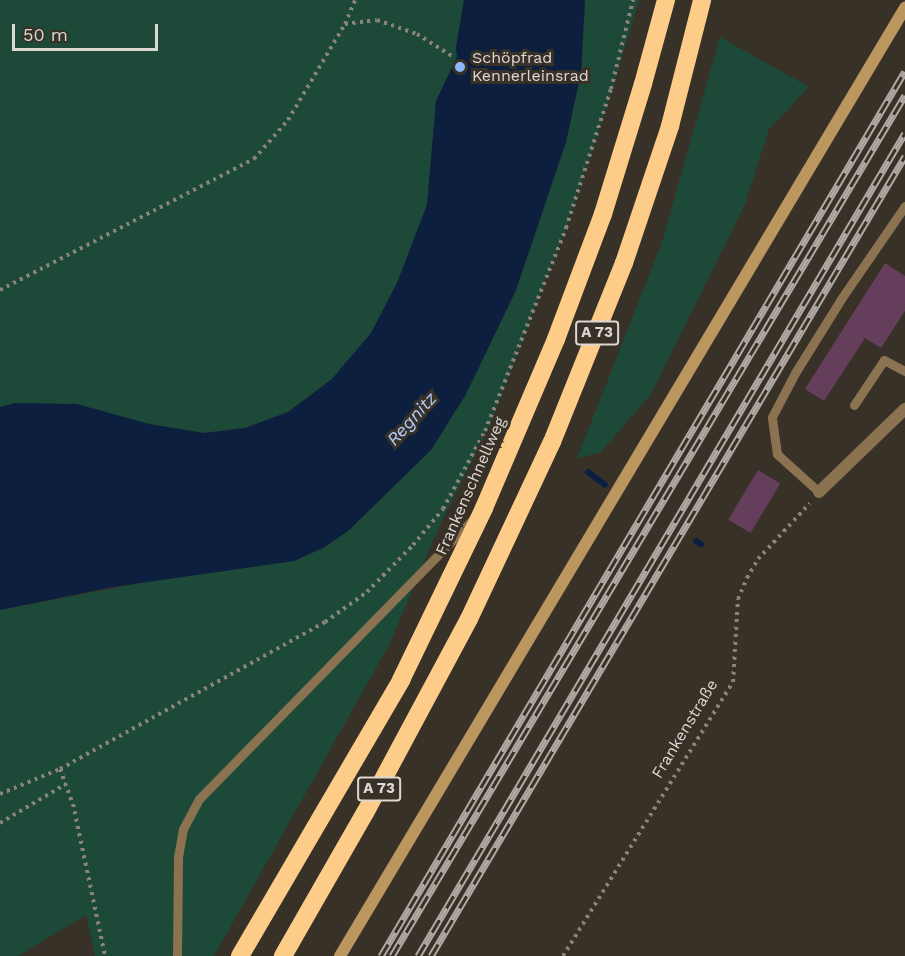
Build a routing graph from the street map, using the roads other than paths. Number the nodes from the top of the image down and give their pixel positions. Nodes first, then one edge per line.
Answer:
1 (666, 0) edge
2 (702, 0) edge
3 (905, 8) edge
4 (905, 206) edge
5 (905, 371) edge
6 (854, 405) dead end
7 (905, 409) edge
8 (819, 492) joint
9 (484, 508) junction
10 (177, 956) edge
11 (240, 956) edge
12 (284, 956) edge
13 (340, 956) edge

1 - 9 highway, Frankenschnellweg / A 73
2 - 12 highway, A 73
3 - 13 main road
4 - 8 lane
5 - 6 lane
7 - 8 street
9 - 10 lane
9 - 11 highway, Frankenschnellweg / A 73

